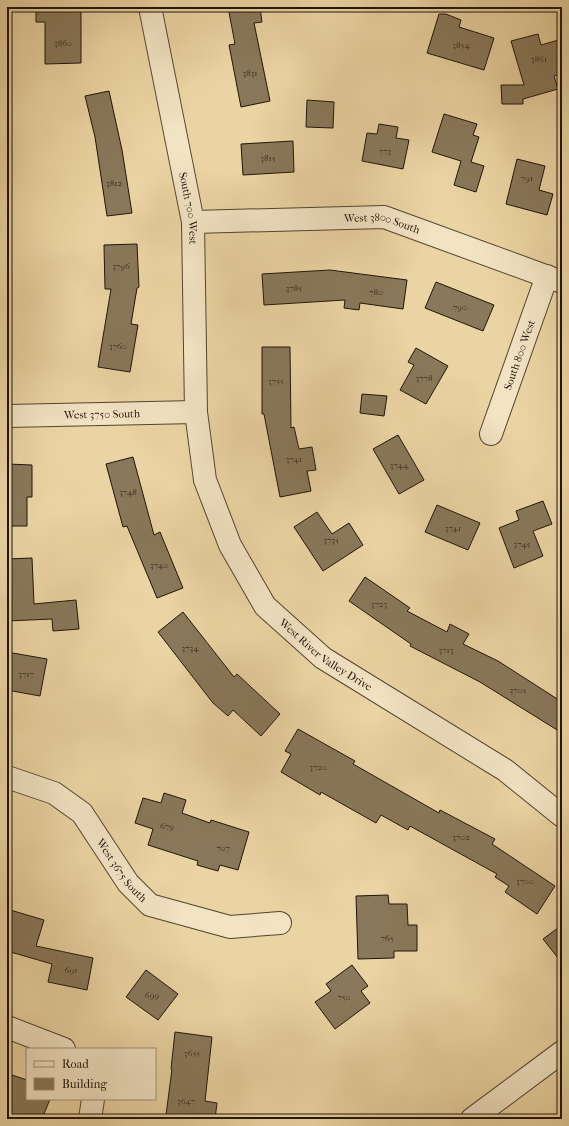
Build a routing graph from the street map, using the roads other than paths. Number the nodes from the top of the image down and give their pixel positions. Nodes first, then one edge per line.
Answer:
1 (150, 7) edge
2 (193, 222) junction
3 (555, 279) edge
4 (196, 412) junction
5 (7, 416) edge
6 (491, 434) dead end
7 (7, 777) edge
8 (562, 816) edge
9 (280, 922) dead end
10 (7, 1027) edge
11 (61, 1048) edge
12 (562, 1052) edge
13 (93, 1100) edge
14 (90, 1119) edge
15 (472, 1119) edge

1 - 2 street, South 700 West
2 - 3 street, West 3800 South
2 - 4 street, South 700 West
3 - 6 street, South 800 West
4 - 5 street, West 3750 South
4 - 8 street, West River Valley Drive
7 - 9 street, West 3675 South
10 - 11 street
12 - 15 street
13 - 14 street

